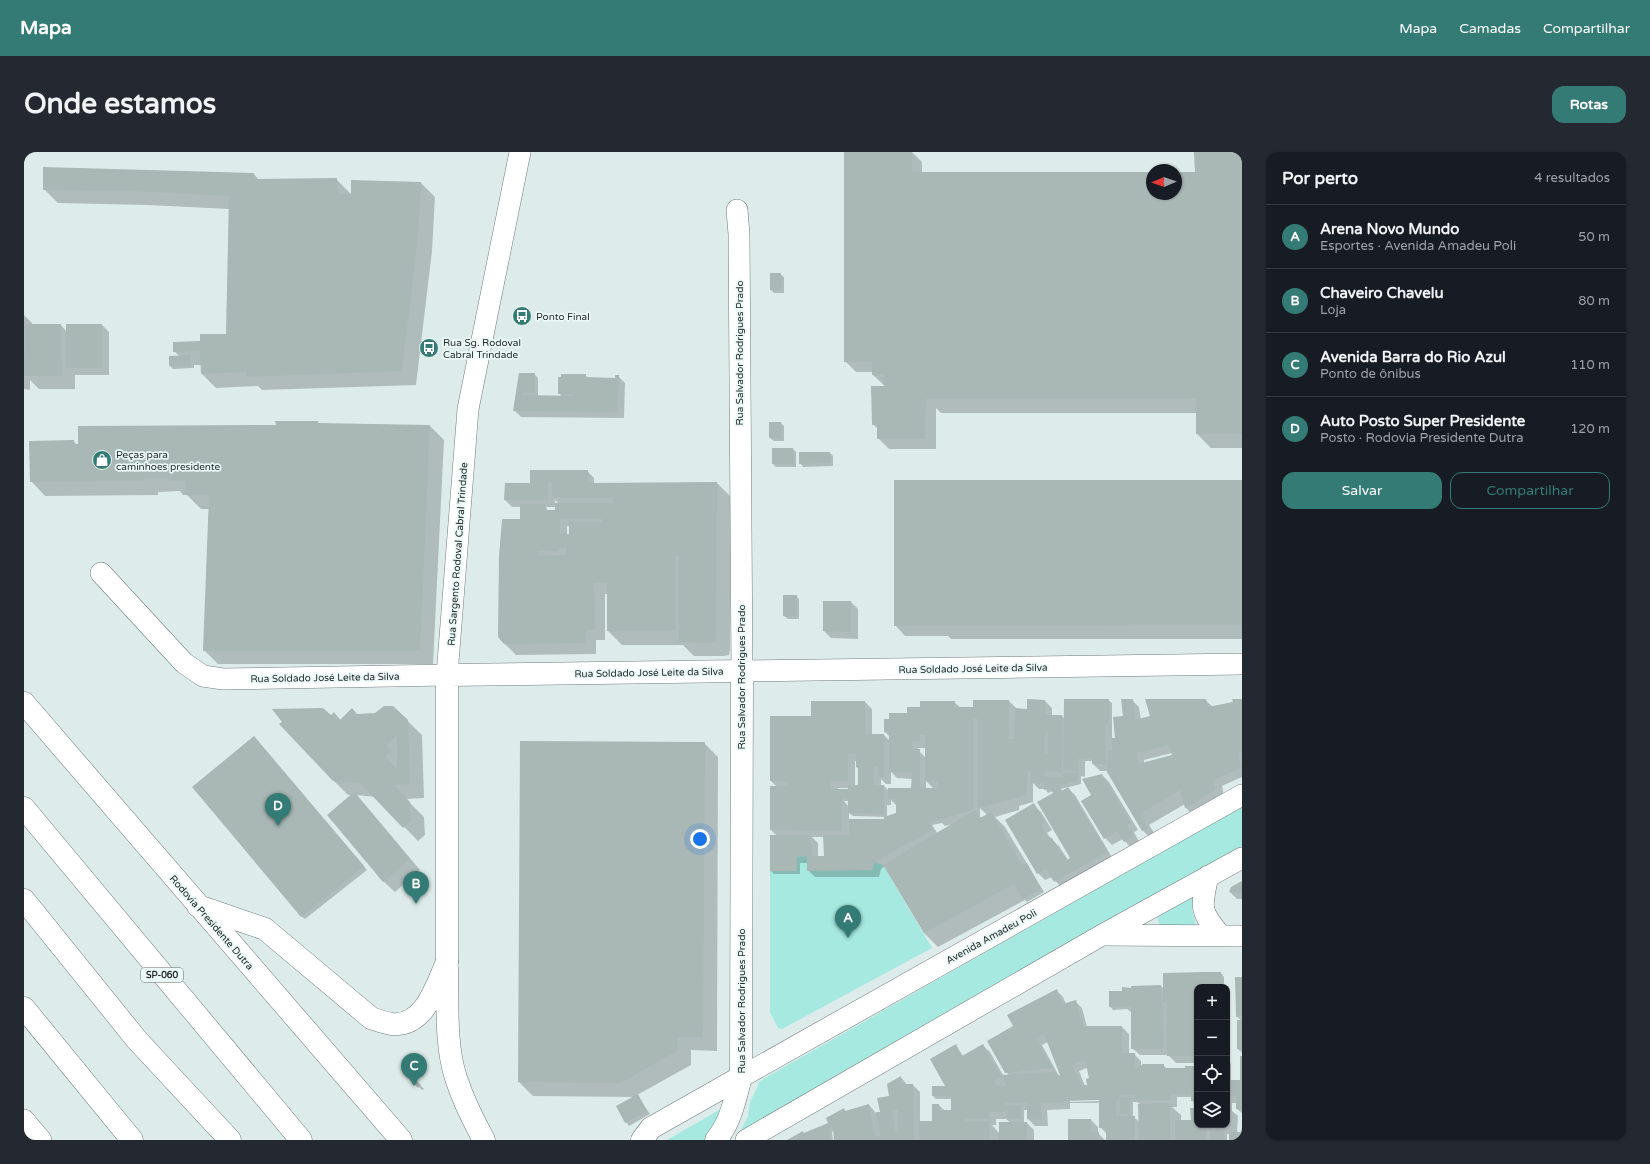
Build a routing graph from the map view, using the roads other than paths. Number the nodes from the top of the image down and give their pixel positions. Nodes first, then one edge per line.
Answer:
1 (520, 152) edge
2 (737, 210) dead end
3 (101, 573) dead end
4 (1242, 664) edge
5 (742, 671) junction
6 (447, 675) junction
7 (24, 704) edge
8 (1242, 795) edge
9 (24, 808) edge
10 (1242, 858) edge
11 (1208, 876) junction
12 (24, 900) edge
13 (197, 905) junction
14 (1102, 935) junction
15 (1221, 936) junction
16 (1242, 936) edge
17 (447, 962) junction
18 (24, 1008) edge
19 (741, 1077) junction
20 (24, 1120) edge
21 (41, 1140) edge
22 (132, 1140) edge
23 (230, 1140) edge
24 (301, 1140) edge
25 (401, 1140) edge
26 (484, 1140) edge
27 (642, 1140) edge
28 (716, 1140) edge
29 (746, 1140) edge

1 - 6 street, Rua Sargento Rodoval Cabral Trindade
2 - 5 street, Rua Salvador Rodrigues Prado
3 - 6 street, Rua Soldado José Leite da Silva
4 - 5 street, Rua Soldado José Leite da Silva
5 - 6 main road, Rua Soldado José Leite da Silva
5 - 19 main road, Rua Salvador Rodrigues Prado
6 - 17 main road, Rua Sargento Rodoval Cabral Trindade
7 - 13 main road, Rodovia Presidente Dutra
8 - 19 street, Avenida Amadeu Poli
9 - 24 main road, SP-060
10 - 11 street
11 - 14 street
11 - 15 street
12 - 23 main road
13 - 17 main road
13 - 25 main road, Rodovia Presidente Dutra
14 - 15 street
14 - 29 street
15 - 16 street
17 - 26 main road, Rua Sargento Rodoval Cabral Trindade
18 - 22 main road
19 - 27 main road
19 - 28 main road, Rua Salvador Rodrigues Prado
20 - 21 street

